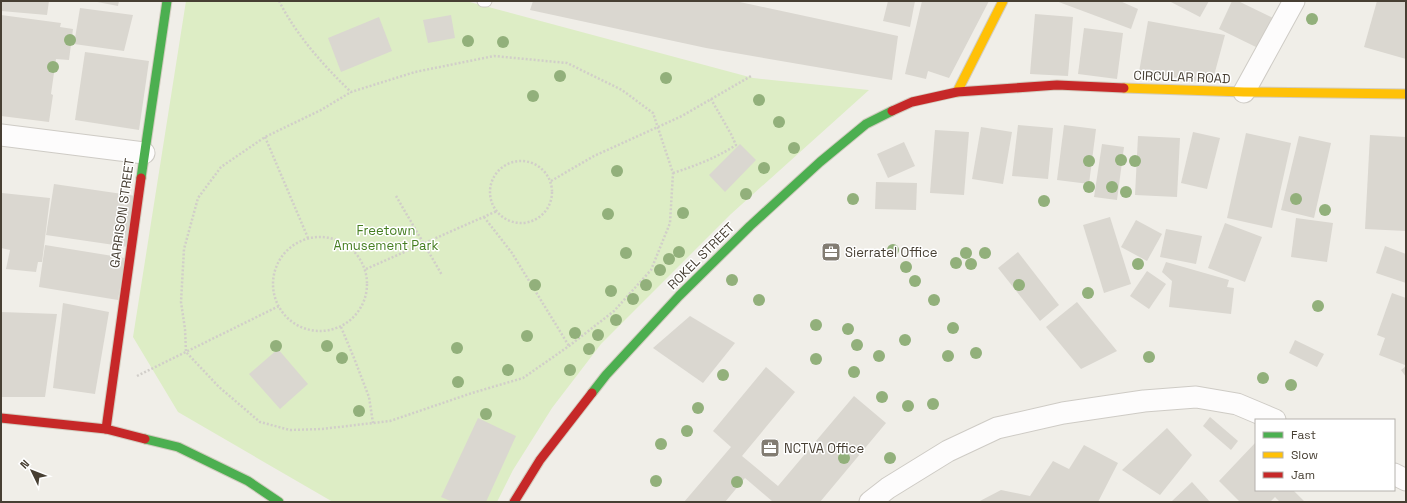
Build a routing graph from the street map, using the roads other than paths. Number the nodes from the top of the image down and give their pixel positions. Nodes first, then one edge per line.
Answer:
1 (167, 1) edge
2 (1003, 1) edge
3 (1294, 1) edge
4 (957, 92) junction
5 (1244, 92) junction
6 (1406, 94) edge
7 (1, 135) edge
8 (144, 153) junction
9 (1, 418) edge
10 (1272, 419) edge
11 (106, 429) junction
12 (1395, 474) edge
13 (1406, 480) edge
14 (279, 502) edge
15 (514, 502) edge
16 (870, 502) edge

1 - 8 main road, GARRISON STREET
2 - 4 main road
3 - 5 street
4 - 5 main road, CIRCULAR ROAD
4 - 15 main road, ROKEL STREET
5 - 6 main road, CIRCULAR ROAD
7 - 8 street
8 - 11 main road, GARRISON STREET
9 - 11 main road
10 - 16 street
11 - 14 main road
12 - 13 street

